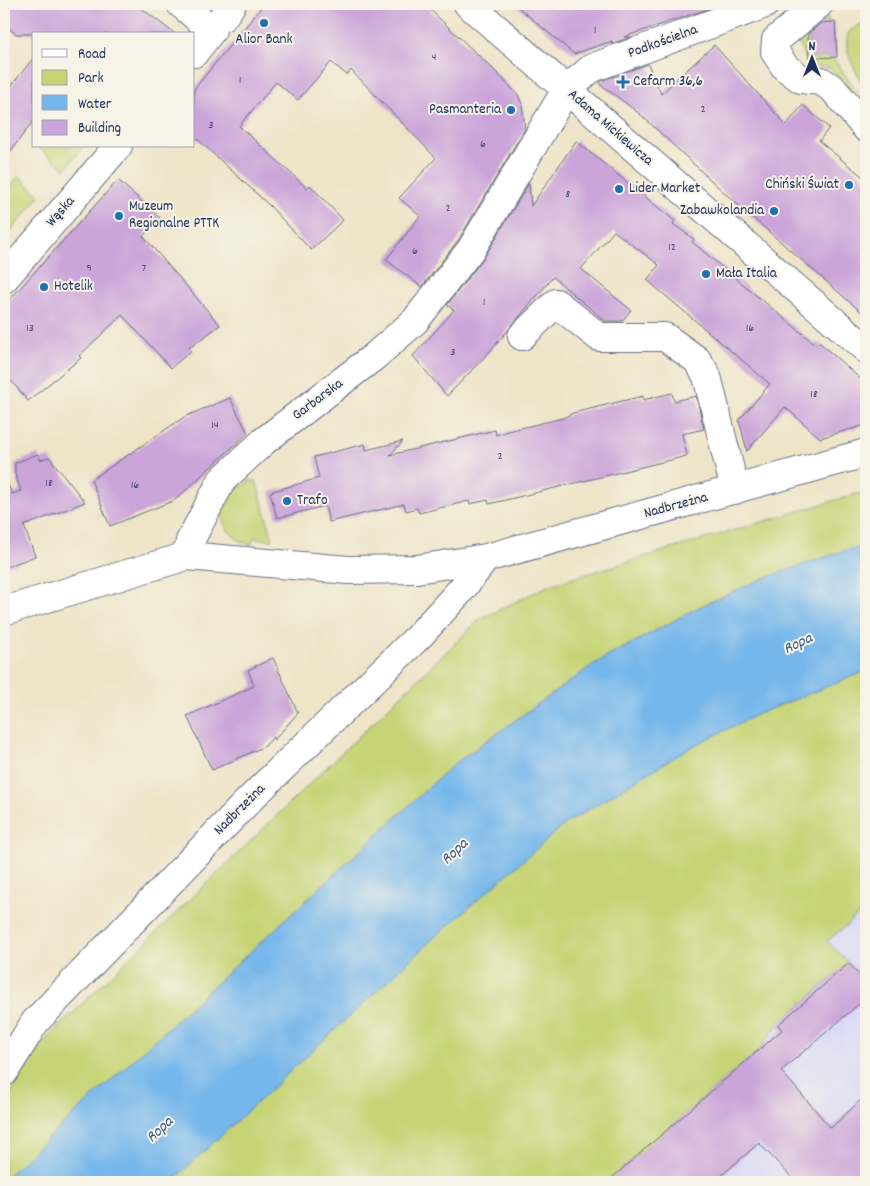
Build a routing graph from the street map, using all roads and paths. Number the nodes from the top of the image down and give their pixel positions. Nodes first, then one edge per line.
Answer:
1 (181, 4) edge
2 (468, 4) edge
3 (765, 4) edge
4 (819, 4) edge
5 (222, 17) edge
6 (195, 52) edge
7 (566, 90) junction
8 (866, 128) edge
9 (116, 148) edge
10 (4, 278) edge
11 (522, 336) dead end
12 (866, 349) edge
13 (866, 453) edge
14 (735, 490) junction
15 (187, 556) junction
16 (486, 558) junction
17 (4, 611) edge
18 (4, 1072) edge

1 - 5 street
2 - 7 street, Adama Mickiewicza
3 - 7 street, Podkościelna
4 - 8 street
5 - 6 street
7 - 12 street, Adama Mickiewicza
7 - 15 street, Garbarska
9 - 10 street, Wąska
11 - 14 street
13 - 14 street, Nadbrzeżna
14 - 16 street, Nadbrzeżna
15 - 16 street, Nadbrzeżna
15 - 17 street
16 - 18 street, Nadbrzeżna

